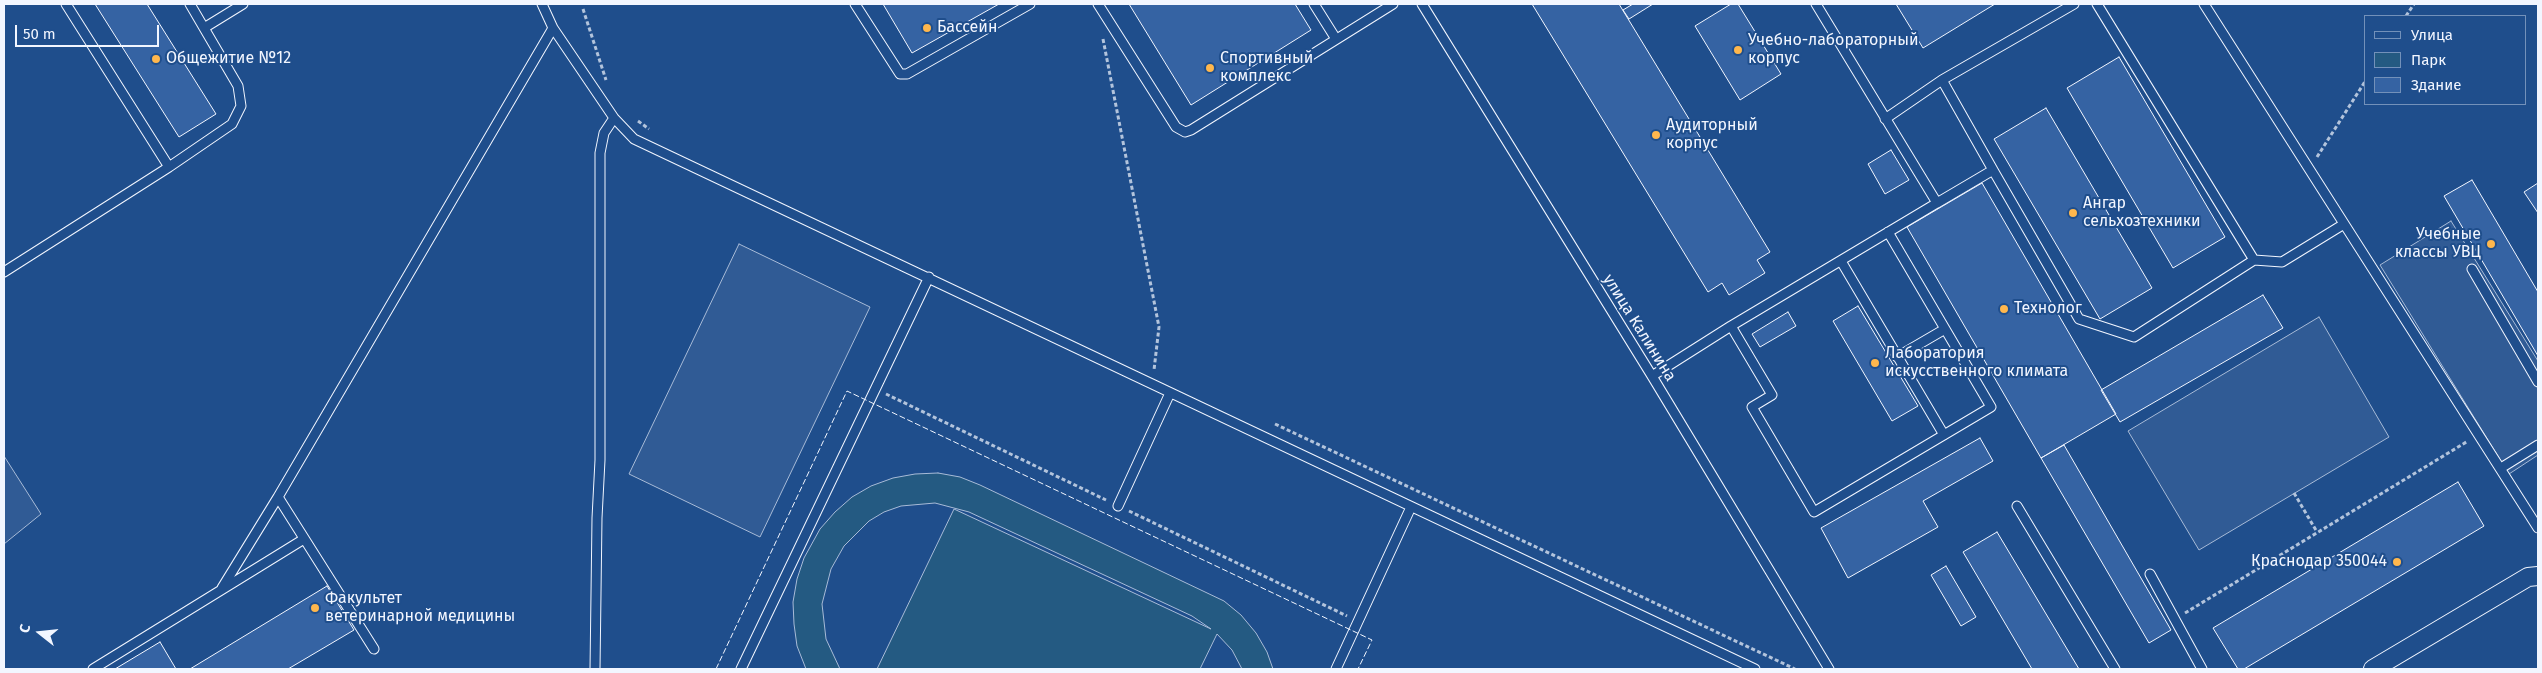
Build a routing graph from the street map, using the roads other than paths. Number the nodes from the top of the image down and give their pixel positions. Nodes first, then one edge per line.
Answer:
1 (66, 4) edge
2 (190, 4) edge
3 (243, 4) edge
4 (542, 4) edge
5 (855, 4) edge
6 (1030, 4) edge
7 (1098, 4) edge
8 (1314, 4) edge
9 (1393, 4) edge
10 (1422, 4) edge
11 (1816, 4) edge
12 (2074, 4) edge
13 (2097, 4) edge
14 (2204, 4) edge
15 (204, 28) junction
16 (553, 28) junction
17 (1336, 39) junction
18 (1942, 80) junction
19 (614, 118) junction
20 (1886, 119) junction
21 (169, 167) junction
22 (1993, 170) junction
23 (1937, 203) junction
24 (2344, 224) junction
25 (1888, 232) junction
26 (2254, 260) junction
27 (1840, 261) junction
28 (5, 268) edge
29 (2472, 269) dead end
30 (929, 277) junction
31 (1731, 326) junction
32 (1945, 328) junction
33 (1897, 357) junction
34 (1652, 376) junction
35 (2538, 382) edge
36 (1170, 393) junction
37 (1944, 435) junction
38 (2538, 445) edge
39 (2501, 468) junction
40 (278, 497) junction
41 (1118, 506) dead end
42 (2017, 506) dead end
43 (1411, 507) junction
44 (2538, 528) edge
45 (304, 539) junction
46 (2150, 574) dead end
47 (2538, 576) edge
48 (220, 590) junction
49 (374, 649) dead end
50 (93, 669) edge
51 (595, 669) edge
52 (741, 669) edge
53 (1336, 669) edge
54 (1755, 669) edge
55 (1828, 669) edge
56 (2115, 669) edge
57 (2202, 669) edge
58 (2373, 669) edge

1 - 21 lane
2 - 15 lane
3 - 15 lane
4 - 16 lane
5 - 6 lane
7 - 17 lane
8 - 17 lane
9 - 17 lane
10 - 34 lane, улица Калинина
11 - 20 lane
12 - 18 lane
13 - 26 lane
14 - 24 lane
15 - 21 lane
16 - 19 lane
16 - 40 lane
18 - 20 lane
18 - 22 lane
19 - 30 lane
19 - 51 lane
20 - 23 lane
21 - 28 lane
22 - 23 lane
22 - 26 lane
23 - 25 lane
24 - 26 lane
24 - 39 lane
25 - 27 lane
25 - 32 lane
27 - 31 lane
27 - 33 lane
29 - 35 lane
30 - 36 lane
30 - 52 lane
31 - 34 lane
31 - 37 lane
32 - 33 lane
32 - 37 lane
33 - 37 lane
34 - 55 lane, улица Калинина
36 - 41 lane
36 - 43 lane
38 - 39 lane
39 - 44 lane
40 - 45 lane
40 - 48 lane
42 - 56 lane
43 - 53 lane
43 - 54 lane
45 - 48 lane
45 - 49 lane
46 - 57 lane
47 - 58 street
48 - 50 lane

